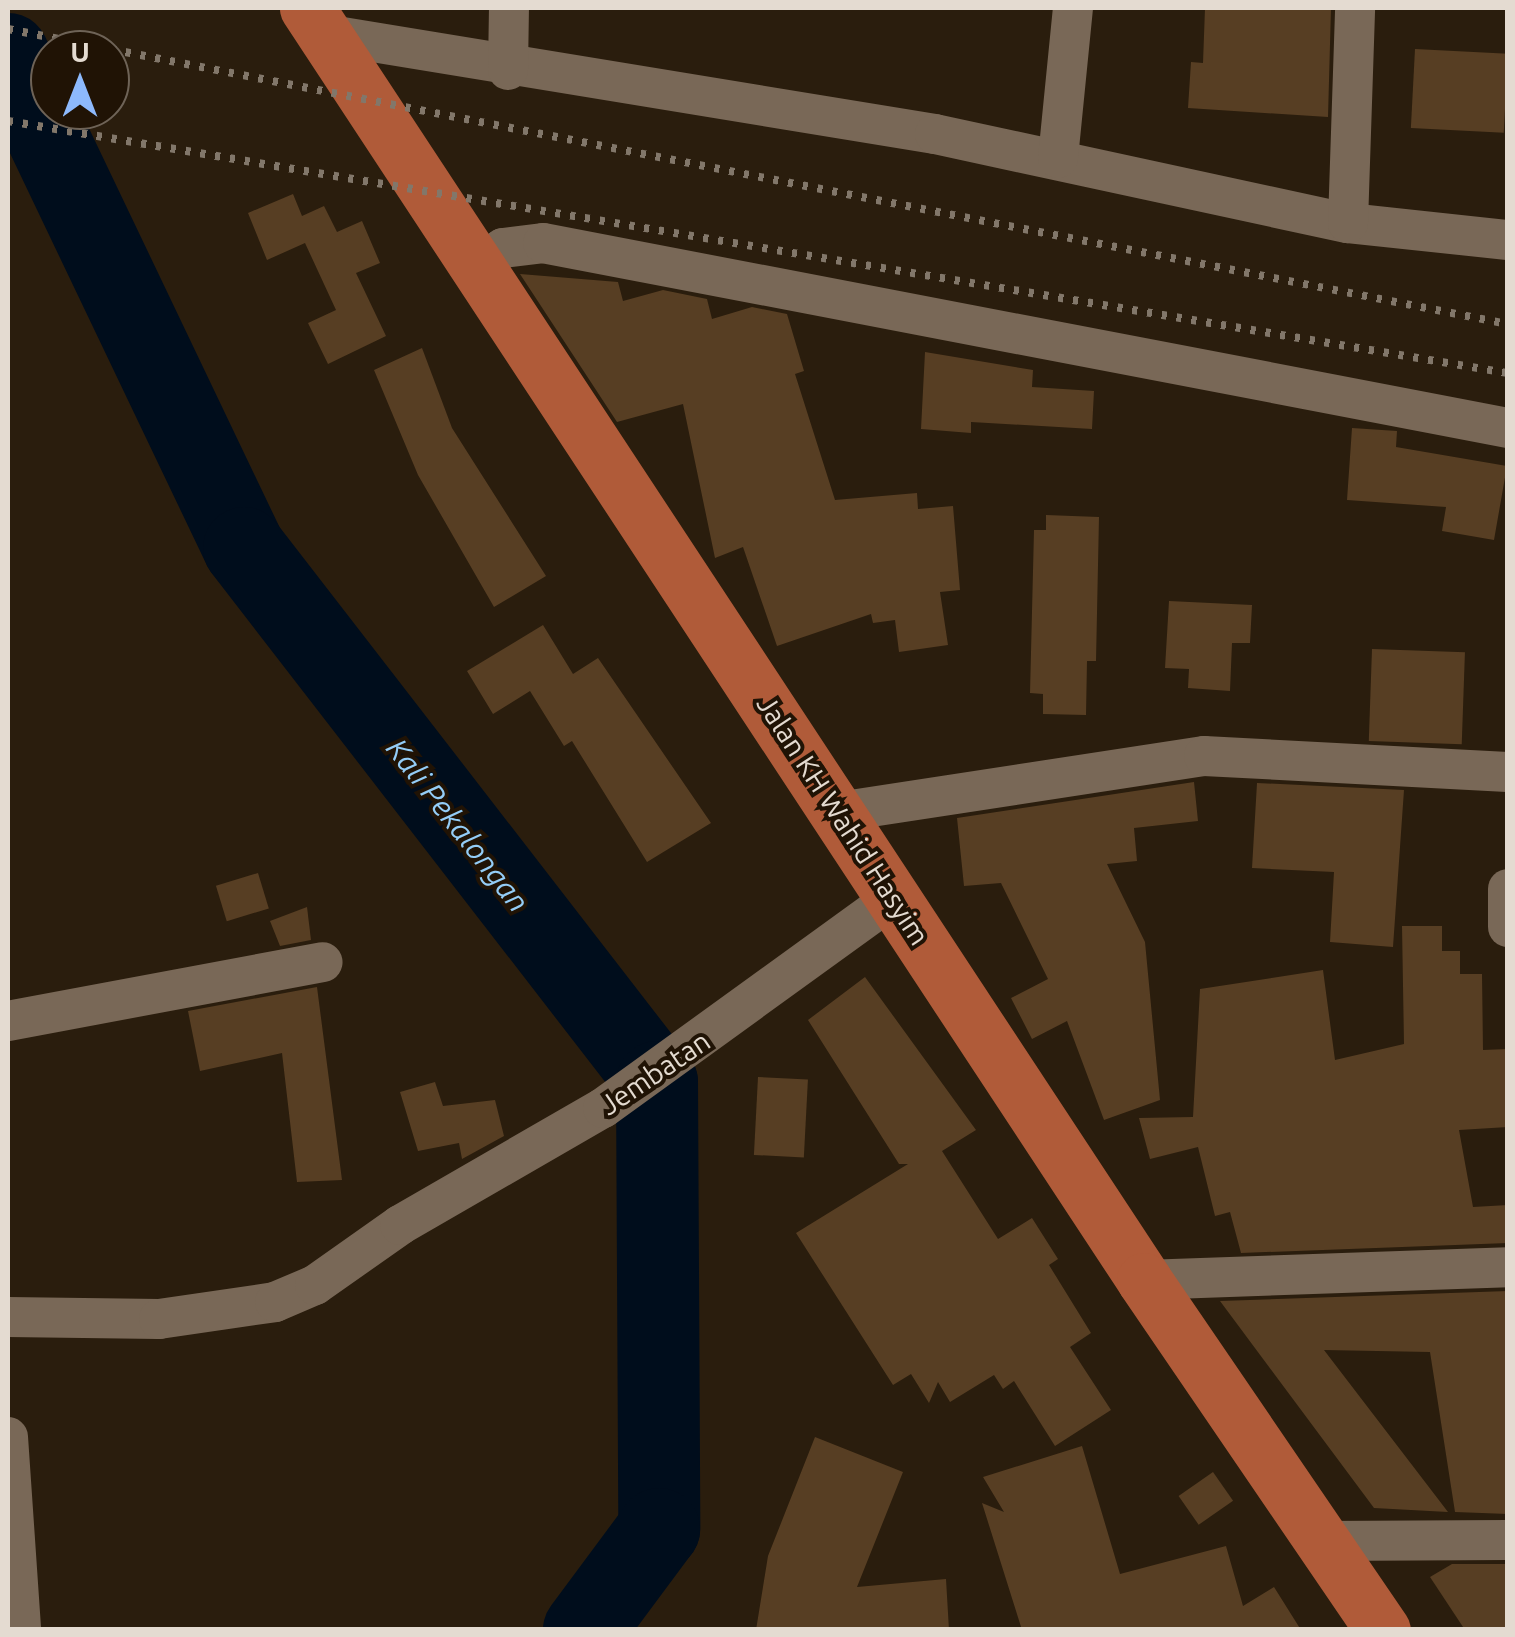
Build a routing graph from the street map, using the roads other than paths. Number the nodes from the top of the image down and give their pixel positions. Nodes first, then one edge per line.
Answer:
1 (509, 8) edge
2 (1073, 8) edge
3 (1355, 8) edge
4 (315, 21) edge
5 (508, 70) junction
6 (1058, 158) junction
7 (1348, 223) junction
8 (1508, 240) edge
9 (474, 267) junction
10 (1508, 428) edge
11 (1508, 772) edge
12 (838, 812) junction
13 (1508, 889) edge
14 (894, 897) junction
15 (1508, 928) edge
16 (323, 962) dead end
17 (8, 1022) edge
18 (1508, 1266) edge
19 (1144, 1280) junction
20 (8, 1317) edge
21 (8, 1437) edge
22 (1508, 1540) edge
23 (1323, 1542) junction
24 (22, 1630) edge
25 (1383, 1630) edge

1 - 5 street
2 - 6 street
3 - 7 street
4 - 5 street
4 - 9 main road, Jalan KH Wahid Hasyim
5 - 6 street
6 - 7 street
7 - 8 street
9 - 10 street
9 - 12 main road, Jalan KH Wahid Hasyim
11 - 12 street
12 - 14 main road, Jalan KH Wahid Hasyim
13 - 15 street
14 - 19 main road, Jalan KH Wahid Hasyim
14 - 20 street, Jembatan
16 - 17 street
18 - 19 street
19 - 23 main road, Jalan KH Wahid Hasyim
21 - 24 street
22 - 23 street
23 - 25 main road, Jalan KH Wahid Hasyim

